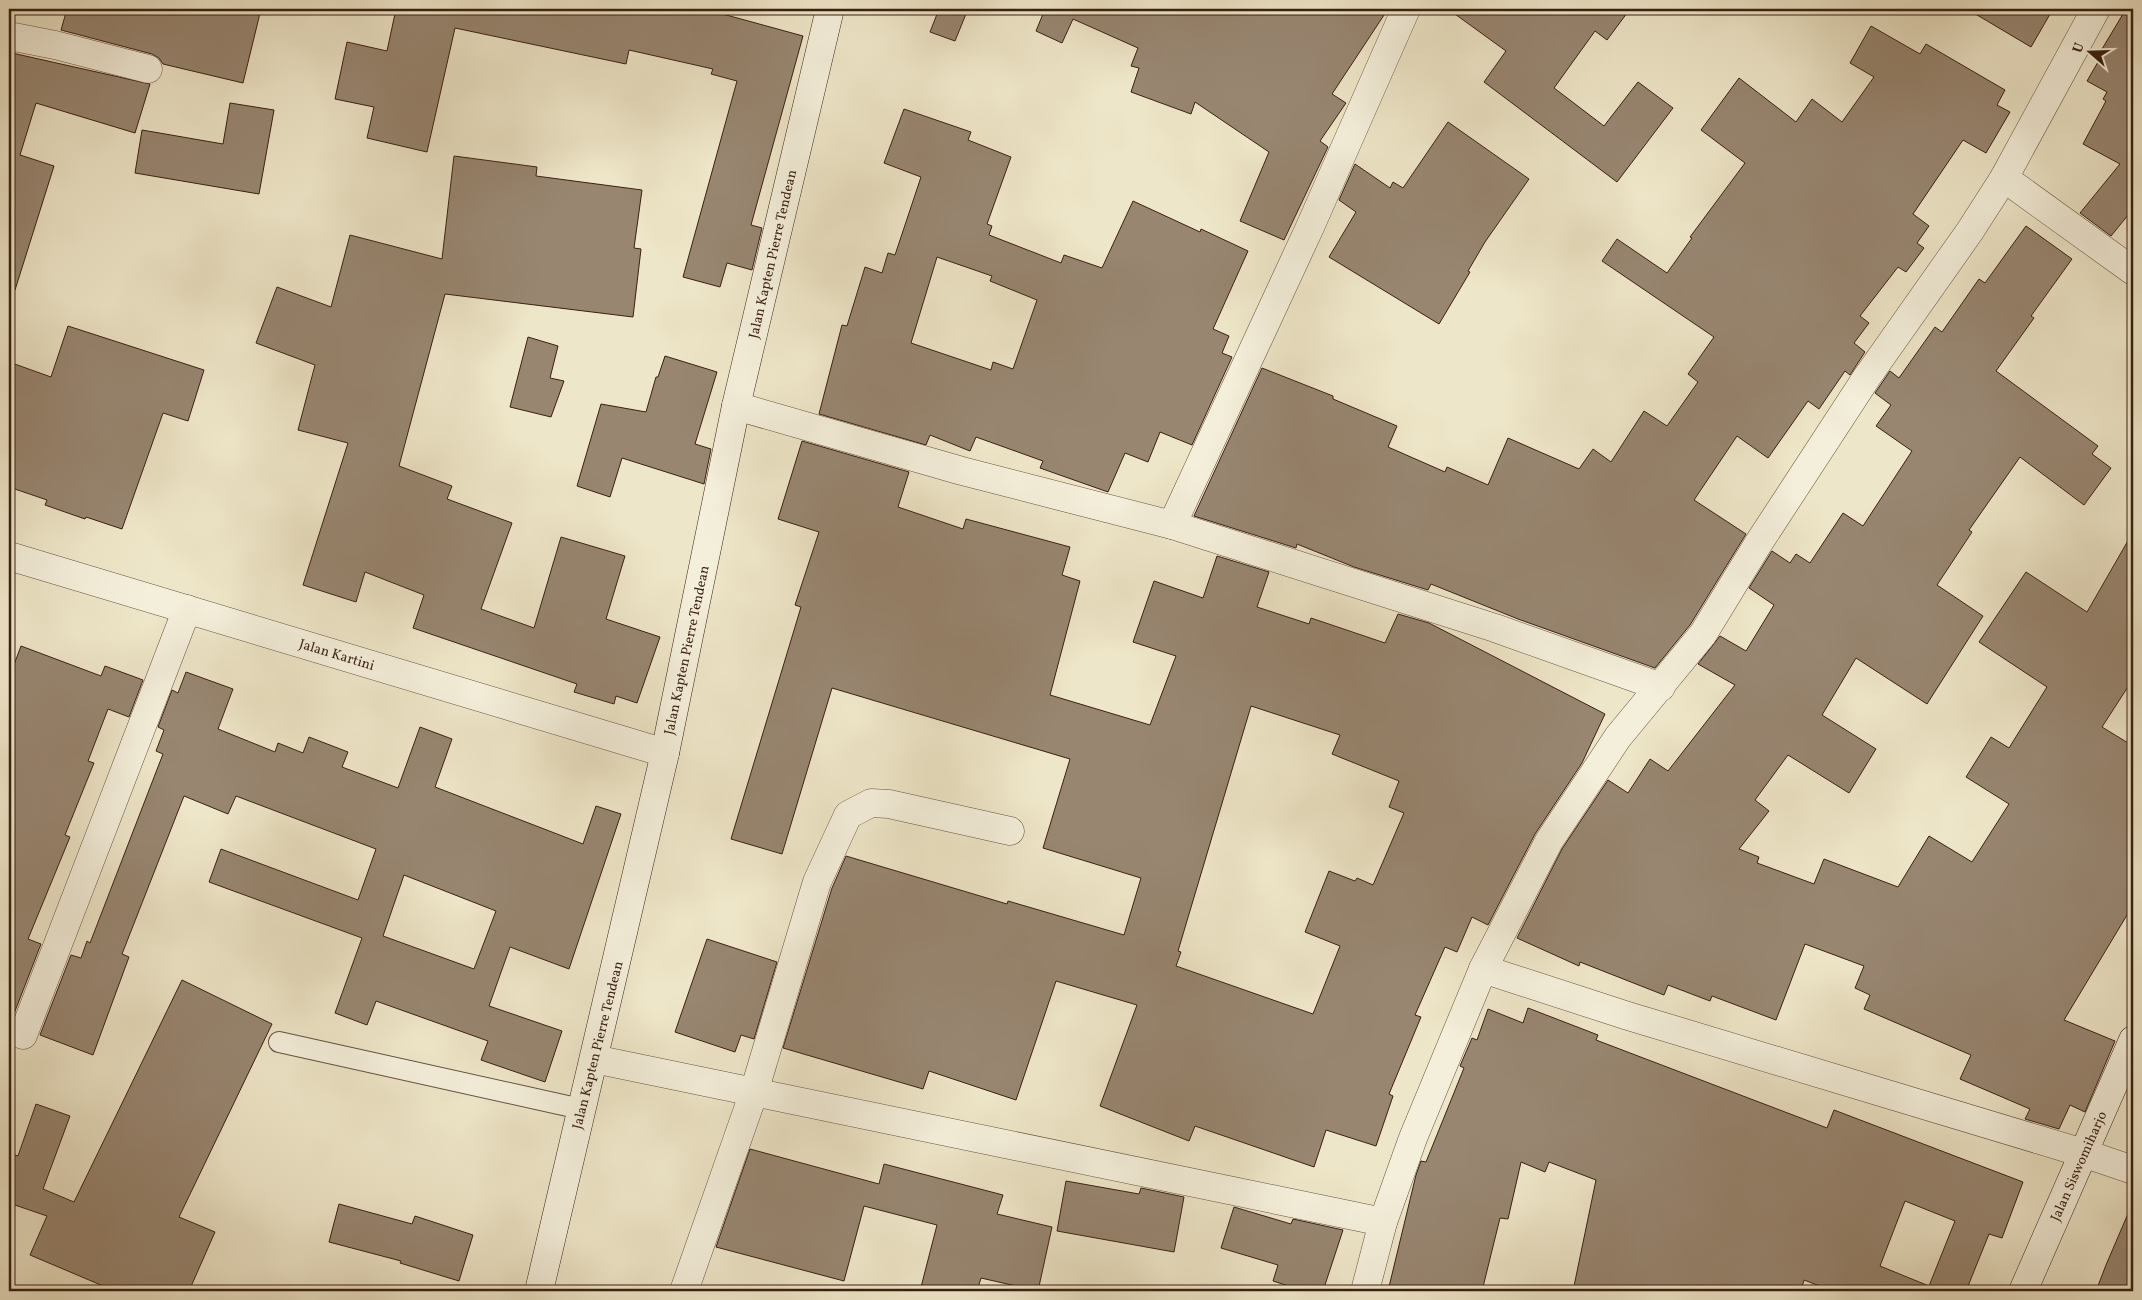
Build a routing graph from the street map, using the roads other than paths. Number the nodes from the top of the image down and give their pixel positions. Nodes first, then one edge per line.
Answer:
1 (830, 9) edge
2 (1406, 9) edge
3 (2096, 9) edge
4 (9, 36) edge
5 (148, 69) dead end
6 (2004, 178) junction
7 (2133, 271) edge
8 (736, 406) junction
9 (1172, 524) junction
10 (9, 556) edge
11 (187, 609) junction
12 (1661, 687) junction
13 (665, 753) junction
14 (1010, 831) dead end
15 (1483, 968) junction
16 (23, 1034) dead end
17 (2133, 1040) edge
18 (279, 1042) dead end
19 (594, 1059) junction
20 (754, 1092) junction
21 (581, 1109) junction
22 (2083, 1153) junction
23 (2133, 1170) edge
24 (1383, 1222) junction
25 (539, 1291) edge
26 (684, 1291) edge
27 (1365, 1291) edge
28 (2023, 1291) edge

1 - 8 street, Jalan Kapten Pierre Tendean
2 - 9 street
3 - 6 street
4 - 5 street
6 - 7 street
6 - 12 street
8 - 9 street
8 - 13 street, Jalan Kapten Pierre Tendean
9 - 12 street
10 - 11 street, Jalan Kartini
11 - 13 street, Jalan Kartini
11 - 16 street
12 - 15 street
13 - 19 street, Jalan Kapten Pierre Tendean
14 - 20 street
15 - 22 street
15 - 24 street
17 - 22 street, Jalan Siswomiharjo
18 - 21 lane
19 - 20 street
19 - 21 street, Jalan Kapten Pierre Tendean
20 - 24 street
20 - 26 street
21 - 25 street, Jalan Kapten Pierre Tendean
22 - 23 street
22 - 28 street, Jalan Siswomiharjo
24 - 27 street

